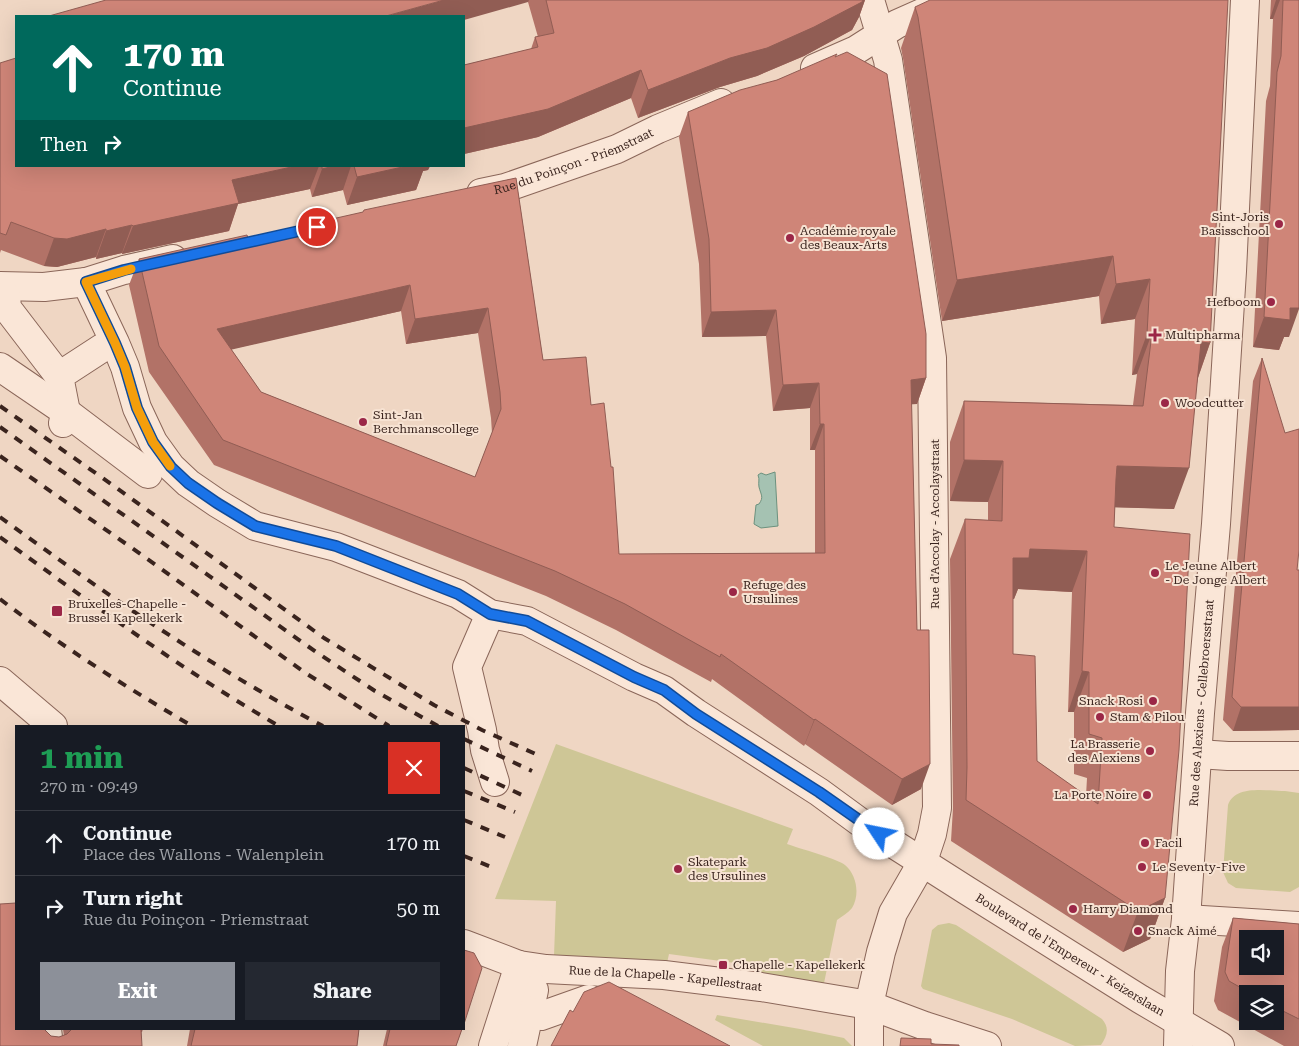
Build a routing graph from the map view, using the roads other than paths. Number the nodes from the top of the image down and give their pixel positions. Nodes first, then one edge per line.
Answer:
1 (870, 0) edge
2 (952, 0) edge
3 (1246, 0) edge
4 (881, 35) junction
5 (796, 76) edge
6 (744, 96) edge
7 (458, 198) edge
8 (201, 253) edge
9 (86, 282) junction
10 (3, 291) edge
11 (102, 348) dead end
12 (0, 367) edge
13 (59, 376) junction
14 (64, 421) junction
15 (148, 474) dead end
16 (490, 614) junction
17 (0, 681) edge
18 (52, 725) edge
19 (1198, 754) junction
20 (1299, 756) edge
21 (496, 782) dead end
22 (923, 861) junction
23 (1186, 919) junction
24 (1299, 926) edge
25 (465, 944) edge
26 (519, 965) junction
27 (588, 999) edge
28 (869, 1005) junction
29 (533, 1006) junction
30 (47, 1030) edge
31 (1178, 1034) edge
32 (49, 1046) edge
33 (492, 1046) edge
34 (522, 1046) edge
35 (533, 1046) edge
36 (869, 1046) edge
37 (987, 1046) edge
38 (1220, 1046) edge

1 - 4 street, Rue d'Accolay - Accolaystraat
2 - 4 street
3 - 19 street, Rue des Alexiens - Cellebroersstraat
4 - 5 street
4 - 22 street, Rue d'Accolay - Accolaystraat
6 - 7 street, Rue du Poinçon - Priemstraat
8 - 9 street
9 - 10 street
9 - 16 street
10 - 13 street
11 - 13 street
12 - 14 street
13 - 14 street
14 - 15 street
16 - 21 street
16 - 22 street, Boulevard de l'Empereur - Keizerslaan
17 - 18 street
19 - 20 street
19 - 23 street, Rue des Alexiens - Cellebroersstraat
22 - 28 street, Rue d'Accolay - Accolaystraat
22 - 31 street, Boulevard de l'Empereur - Keizerslaan
23 - 24 street
23 - 31 street, Rue des Alexiens - Cellebroersstraat
25 - 26 street, Rue de la Chapelle - Kapellestraat
26 - 28 street, Rue de la Chapelle - Kapellestraat
26 - 29 street
26 - 33 street
27 - 29 street
28 - 36 street, Rue d'Accolay - Accolaystraat
28 - 37 street
29 - 34 street
29 - 35 street
30 - 32 street
31 - 38 street, Boulevard de l'Empereur - Keizerslaan

